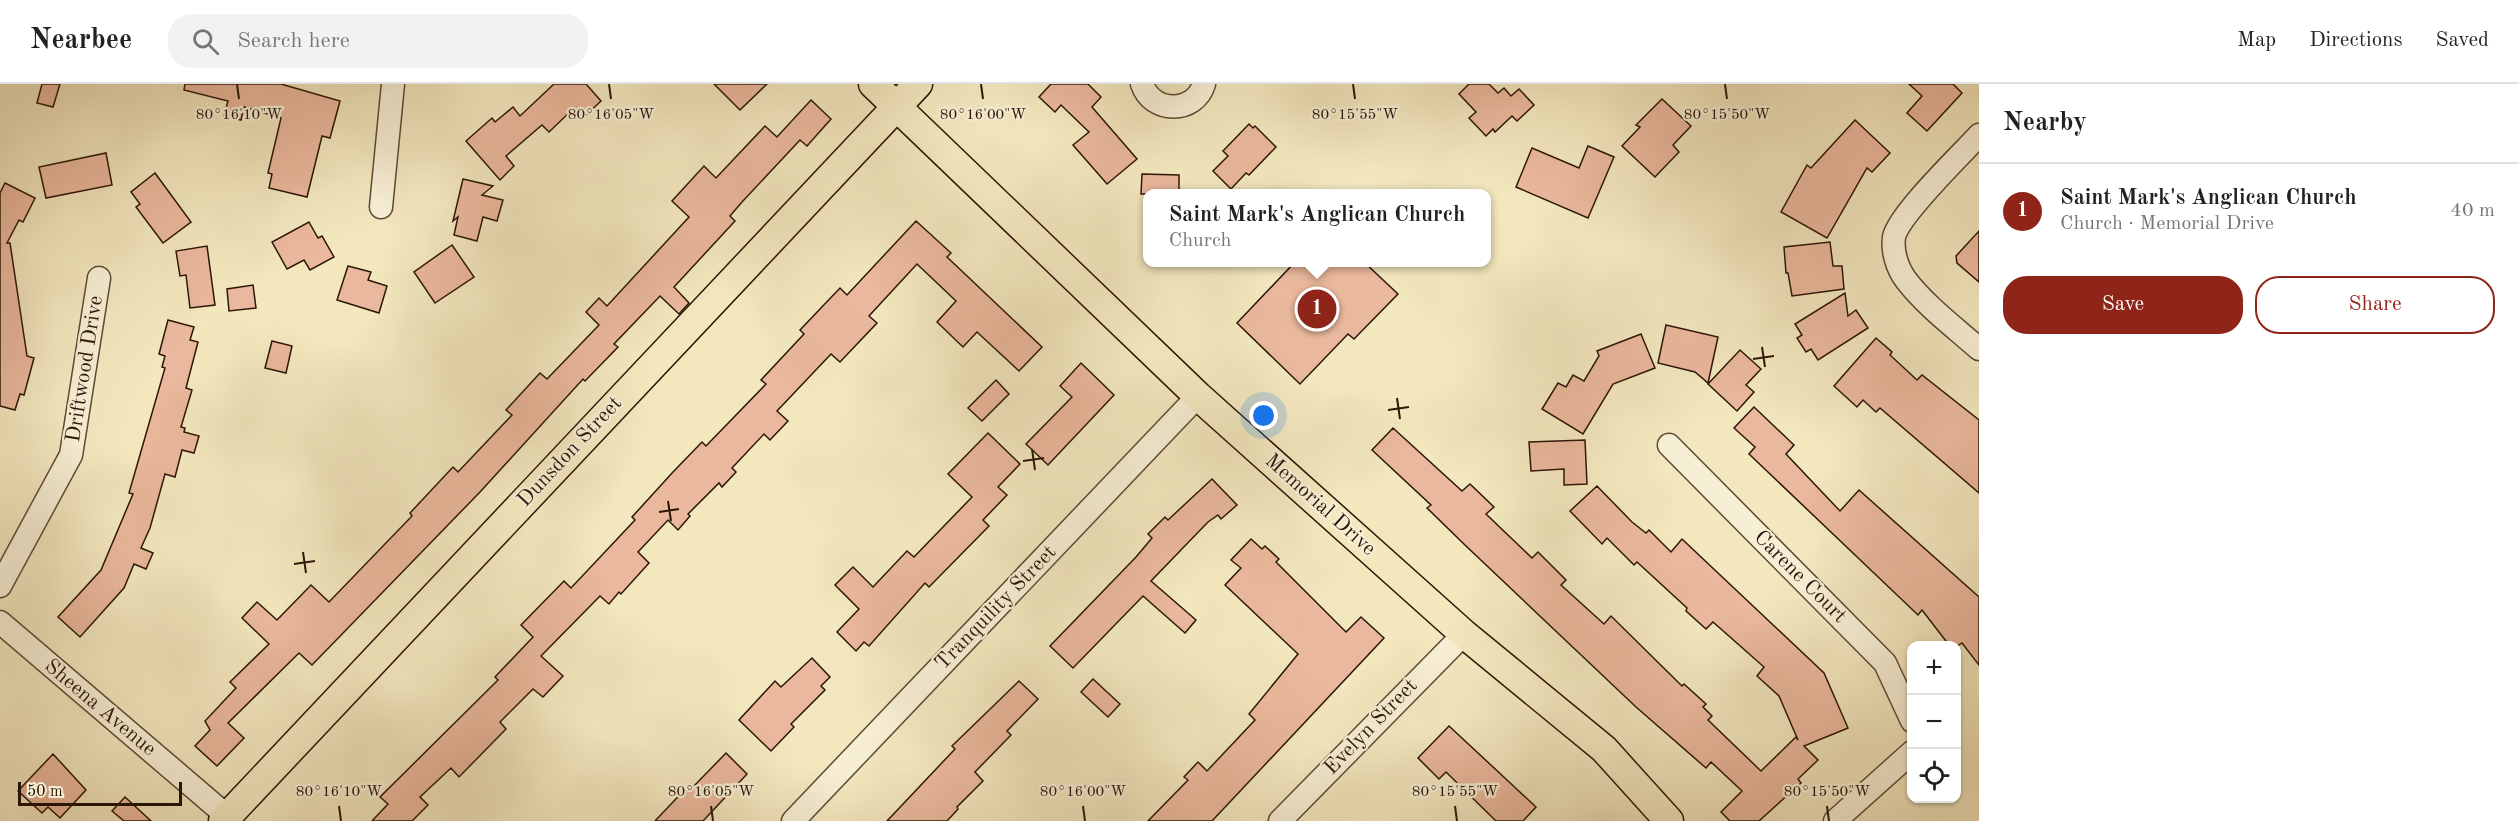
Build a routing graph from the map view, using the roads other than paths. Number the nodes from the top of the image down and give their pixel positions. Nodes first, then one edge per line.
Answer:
1 (393, 84) edge
2 (873, 84) edge
3 (918, 84) edge
4 (1142, 84) edge
5 (1204, 84) edge
6 (896, 107) junction
7 (1979, 135) edge
8 (381, 207) dead end
9 (99, 278) dead end
10 (1979, 349) edge
11 (1198, 396) junction
12 (1669, 445) dead end
13 (0, 586) edge
14 (0, 622) edge
15 (1464, 634) junction
16 (1907, 712) edge
17 (1907, 756) edge
18 (225, 818) edge
19 (793, 821) edge
20 (1280, 821) edge
21 (1669, 821) edge
22 (1834, 821) edge

1 - 8 street
2 - 6 main road, Memorial Drive
3 - 6 main road, Dunsdon Street
4 - 5 street
6 - 11 main road, Memorial Drive
6 - 18 main road, Dunsdon Street
7 - 10 street
9 - 13 street, Driftwood Drive
11 - 15 main road, Memorial Drive
11 - 19 street, Tranquility Street
12 - 16 street, Carene Court
14 - 18 street, Sheena Avenue
15 - 20 street, Evelyn Street
15 - 21 main road, Memorial Drive
17 - 22 street

